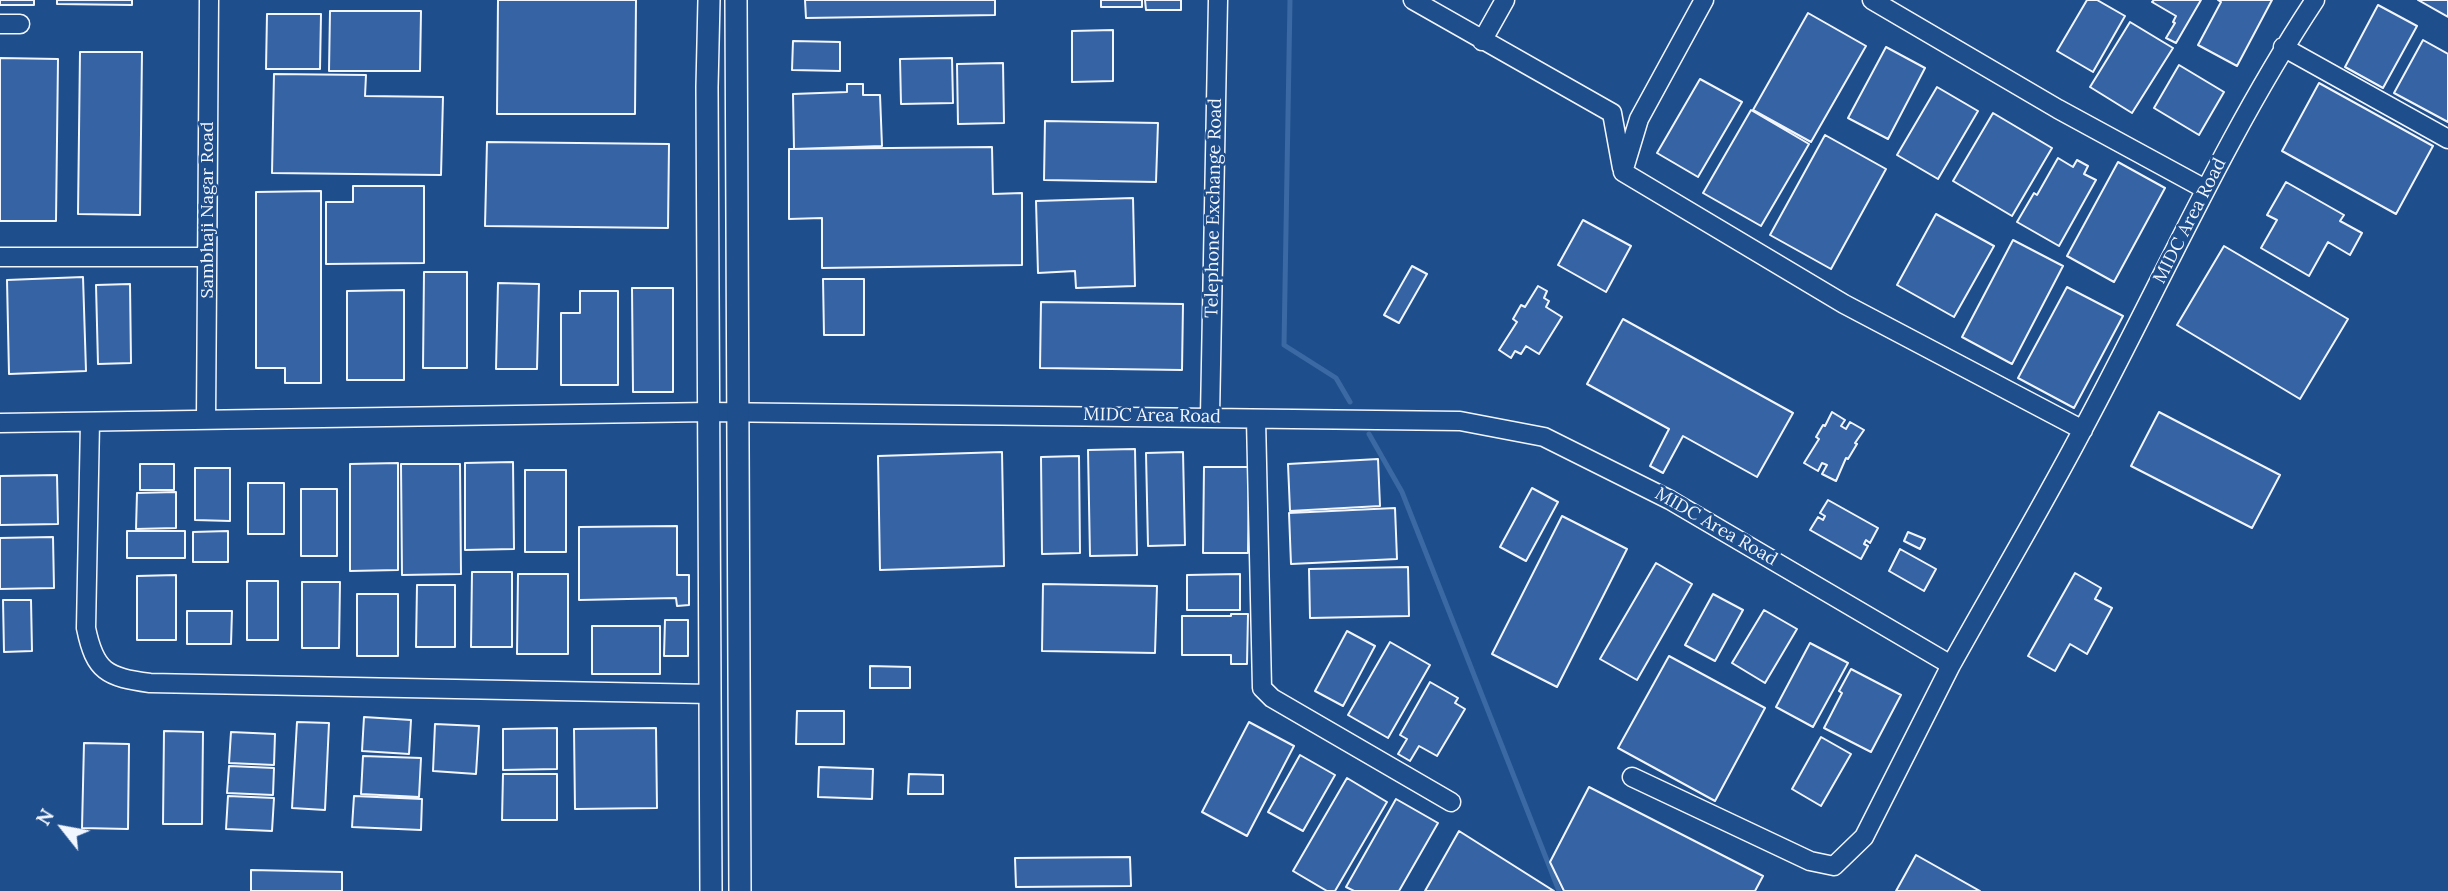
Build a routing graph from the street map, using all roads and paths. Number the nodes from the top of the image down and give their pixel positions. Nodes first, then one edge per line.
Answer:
1 (209, 0) edge
2 (709, 0) edge
3 (736, 0) edge
4 (1218, 0) edge
5 (1413, 0) edge
6 (1505, 0) edge
7 (1704, 0) edge
8 (1872, 0) edge
9 (2315, 0) edge
10 (0, 24) edge
11 (20, 24) dead end
12 (1482, 41) junction
13 (2283, 47) junction
14 (707, 87) junction
15 (736, 88) junction
16 (2448, 139) edge
17 (708, 157) junction
18 (736, 158) junction
19 (1623, 172) junction
20 (2205, 189) junction
21 (0, 257) edge
22 (207, 257) junction
23 (708, 262) junction
24 (737, 262) junction
25 (709, 412) junction
26 (738, 412) junction
27 (1210, 416) junction
28 (1256, 419) junction
29 (206, 420) junction
30 (90, 422) junction
31 (0, 423) edge
32 (2083, 430) junction
33 (1951, 665) junction
34 (710, 694) junction
35 (1632, 777) dead end
36 (1451, 802) dead end
37 (711, 891) edge
38 (740, 891) edge

1 - 22 street, Sambhaji Nagar Road
2 - 14 street
3 - 15 street
4 - 27 street, Telephone Exchange Road
5 - 12 street
6 - 12 street
7 - 19 street
8 - 20 street
9 - 13 street, MIDC Area Road
10 - 11 street
12 - 19 street
13 - 16 street
13 - 20 street, MIDC Area Road
14 - 15 street
14 - 17 street
15 - 18 street
17 - 18 street
17 - 23 street
18 - 24 street
19 - 32 street
20 - 32 street, MIDC Area Road
21 - 22 street
22 - 29 street, Sambhaji Nagar Road
23 - 24 street
23 - 25 street
24 - 26 street
25 - 26 street, MIDC Area Road
25 - 29 street, MIDC Area Road
25 - 34 street
26 - 27 street, MIDC Area Road
26 - 38 street
27 - 28 street, MIDC Area Road
28 - 33 street, MIDC Area Road
28 - 36 street
29 - 30 street, MIDC Area Road
30 - 31 street, MIDC Area Road
30 - 34 street
32 - 33 street, MIDC Area Road
33 - 35 street
34 - 37 street

